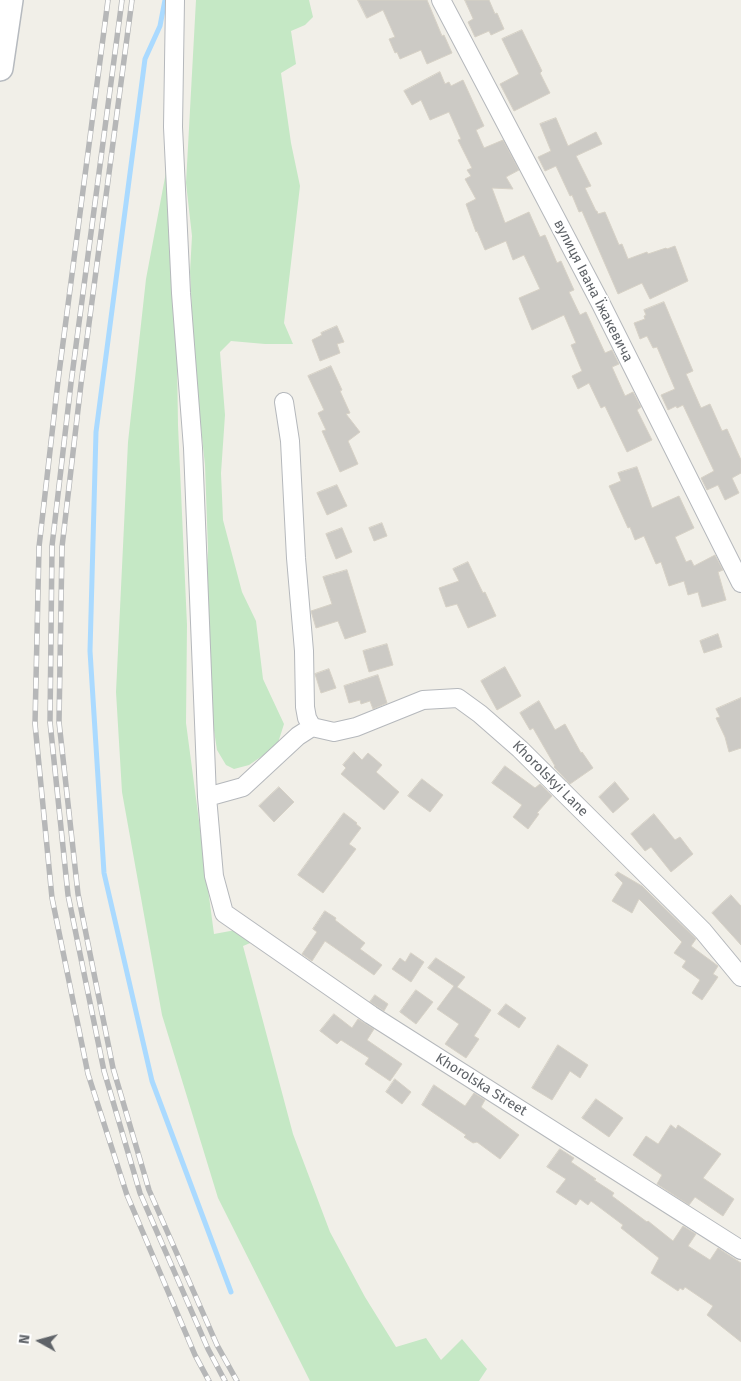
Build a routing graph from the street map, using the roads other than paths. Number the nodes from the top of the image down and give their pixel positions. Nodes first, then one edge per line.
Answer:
1 (10, 0) edge
2 (175, 0) edge
3 (441, 0) edge
4 (0, 68) edge
5 (284, 402) dead end
6 (741, 583) edge
7 (312, 727) junction
8 (207, 797) junction
9 (741, 976) edge
10 (741, 1250) edge

1 - 4 street
2 - 8 street
3 - 6 street, вулиця Івана Їжакевича
5 - 7 street
7 - 8 street
7 - 9 street, Khorolskyi Lane
8 - 10 street, Khorolska Street

